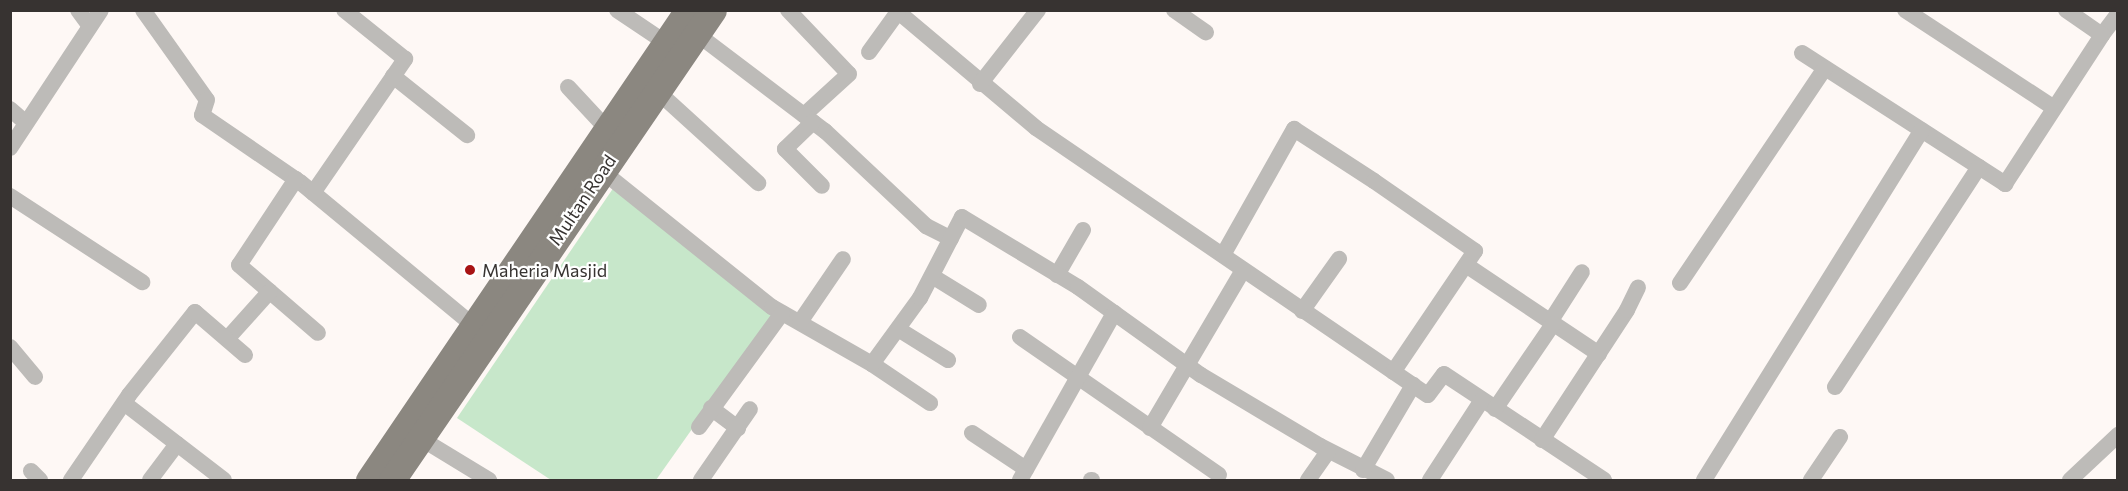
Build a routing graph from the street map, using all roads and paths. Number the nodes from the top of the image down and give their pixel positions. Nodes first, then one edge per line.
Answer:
1 (78, 10) edge
2 (101, 10) edge
3 (143, 10) edge
4 (344, 10) edge
5 (617, 10) edge
6 (713, 10) edge
7 (788, 10) edge
8 (1038, 10) edge
9 (1174, 10) edge
10 (1905, 10) edge
11 (2066, 10) edge
12 (897, 11) edge
13 (2118, 14) edge
14 (692, 22) edge
15 (89, 26) junction
16 (1206, 32) dead end
17 (2102, 35) junction
18 (666, 43) junction
19 (869, 52) dead end
20 (1802, 53) dead end
21 (1825, 68) junction
22 (393, 76) junction
23 (980, 84) junction
24 (568, 87) dead end
25 (657, 91) junction
26 (2054, 108) junction
27 (10, 109) edge
28 (809, 118) junction
29 (26, 123) junction
30 (607, 129) junction
31 (1922, 130) junction
32 (467, 135) dead end
33 (10, 148) edge
34 (1979, 167) junction
35 (602, 171) junction
36 (296, 179) junction
37 (758, 183) dead end
38 (822, 186) dead end
39 (313, 193) junction
40 (10, 196) edge
41 (1083, 230) dead end
42 (951, 239) junction
43 (1223, 255) junction
44 (843, 258) dead end
45 (1339, 259) dead end
46 (1466, 265) junction
47 (1243, 270) junction
48 (1582, 272) dead end
49 (1057, 274) junction
50 (933, 276) junction
51 (142, 282) dead end
52 (1680, 283) dead end
53 (1638, 287) dead end
54 (270, 291) junction
55 (979, 305) dead end
56 (1302, 311) junction
57 (782, 312) junction
58 (1114, 314) junction
59 (800, 322) junction
60 (1551, 323) junction
61 (474, 326) junction
62 (898, 329) junction
63 (318, 333) dead end
64 (1020, 337) dead end
65 (227, 339) junction
66 (10, 347) edge
67 (1599, 354) junction
68 (245, 355) dead end
69 (948, 360) dead end
70 (872, 364) junction
71 (1187, 366) junction
72 (1393, 372) junction
73 (35, 377) dead end
74 (1077, 377) junction
75 (1413, 385) junction
76 (1835, 387) dead end
77 (124, 403) junction
78 (930, 403) dead end
79 (1488, 404) junction
80 (711, 408) junction
81 (750, 409) dead end
82 (699, 427) dead end
83 (738, 428) junction
84 (1150, 428) junction
85 (972, 433) dead end
86 (2118, 435) edge
87 (1840, 437) dead end
88 (420, 438) junction
89 (1542, 440) junction
90 (177, 444) junction
91 (1328, 451) junction
92 (1363, 470) junction
93 (1023, 475) edge
94 (1219, 475) dead end
95 (71, 480) edge
96 (150, 480) edge
97 (224, 480) edge
98 (369, 480) edge
99 (392, 480) edge
100 (489, 480) edge
101 (701, 480) edge
102 (1308, 480) edge
103 (1387, 480) edge
104 (1430, 480) edge
105 (1604, 480) edge
106 (1704, 480) edge
107 (1811, 480) edge
108 (2070, 480) edge

1 - 15 street
2 - 15 street
3 - 36 street
4 - 22 street
5 - 18 street
6 - 14 main road, Multan Road
7 - 28 street
8 - 23 street
9 - 16 street
10 - 26 street
11 - 17 street
12 - 19 street
12 - 23 street
13 - 17 street
14 - 18 main road, Multan Road
14 - 25 main road, Multan Road
14 - 28 street
15 - 29 street
17 - 26 street
18 - 30 main road, Multan Road
20 - 21 street
21 - 31 street
21 - 52 street
22 - 32 street
22 - 39 street
23 - 43 street
24 - 30 street
25 - 35 main road, Multan Road
25 - 37 street
26 - 34 street
27 - 29 street
28 - 38 street
28 - 42 street
29 - 33 street
30 - 61 main road, Multan Road
31 - 34 street
31 - 106 street
34 - 76 street
35 - 57 street
35 - 88 main road, Multan Road
36 - 39 street
36 - 54 street
39 - 61 street
40 - 51 street
41 - 49 street
42 - 49 street
42 - 50 street
43 - 46 street
43 - 47 street
44 - 59 street
45 - 56 street
46 - 60 street
46 - 72 street
47 - 56 street
47 - 71 street
48 - 60 street
49 - 58 street
50 - 55 street
50 - 62 street
53 - 67 street
54 - 63 street
54 - 65 street
56 - 72 street
57 - 59 street
57 - 80 street
58 - 71 street
58 - 74 street
59 - 70 street
60 - 67 street
60 - 79 street
61 - 98 main road, Multan Road
62 - 69 street
62 - 70 street
64 - 74 street
65 - 68 street
65 - 77 street
66 - 73 street
67 - 89 street
70 - 78 street
71 - 84 street
71 - 91 street
72 - 75 street
74 - 84 street
74 - 93 street
75 - 79 street
75 - 92 street
77 - 90 street
77 - 95 street
79 - 89 street
79 - 104 street
80 - 82 street
80 - 83 street
81 - 83 street
83 - 101 street
84 - 94 street
85 - 93 street
86 - 108 street
87 - 107 street
88 - 99 main road, Multan Road
88 - 100 street
89 - 105 street
90 - 96 street
90 - 97 street
91 - 92 street
91 - 102 street
92 - 103 street

